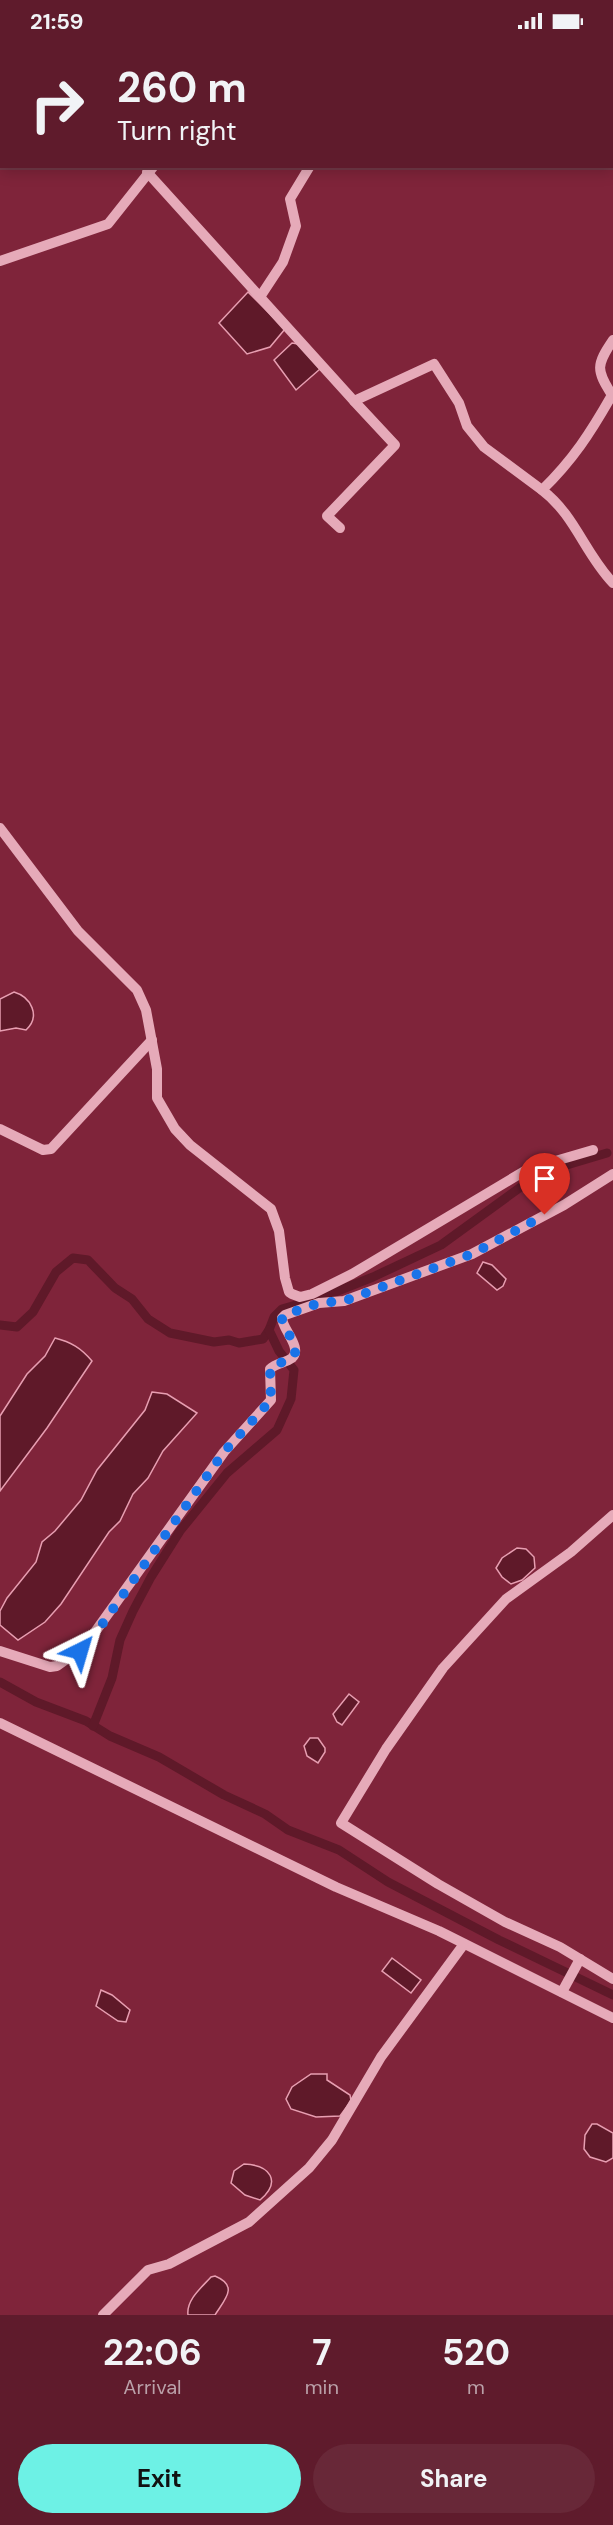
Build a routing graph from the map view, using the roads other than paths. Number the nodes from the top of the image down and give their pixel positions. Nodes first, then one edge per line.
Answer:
1 (309, 168) edge
2 (151, 169) edge
3 (0, 261) edge
4 (260, 297) junction
5 (613, 340) edge
6 (354, 401) junction
7 (542, 490) junction
8 (340, 528) dead end
9 (613, 583) edge
10 (0, 828) edge
11 (152, 1040) junction
12 (0, 1129) edge
13 (593, 1150) dead end
14 (613, 1174) edge
15 (613, 1515) edge
16 (0, 1651) edge
17 (0, 1723) edge
18 (464, 1944) junction
19 (580, 1959) junction
20 (613, 1979) edge
21 (562, 1992) junction
22 (613, 2018) edge
23 (103, 2315) edge

1 - 4 street
2 - 3 street
2 - 4 street
4 - 6 street
5 - 7 street
6 - 7 street
6 - 8 street
7 - 9 street
10 - 11 street
11 - 12 street
11 - 13 street
14 - 16 street
15 - 19 street
17 - 18 street
18 - 21 street
18 - 23 street
19 - 20 street
19 - 21 street
21 - 22 street

